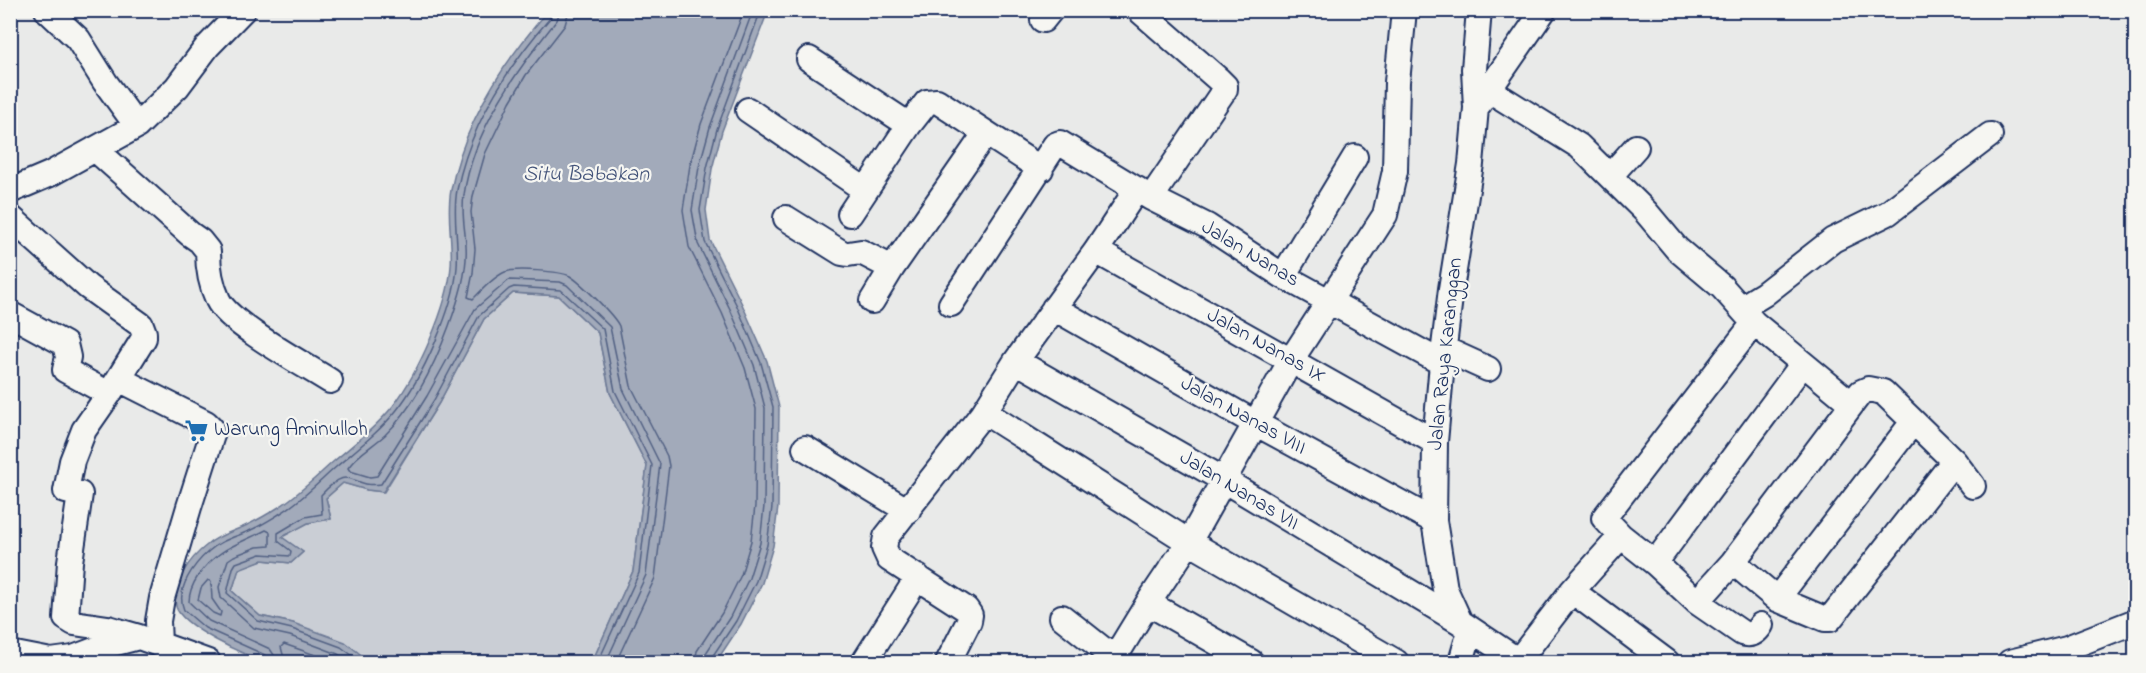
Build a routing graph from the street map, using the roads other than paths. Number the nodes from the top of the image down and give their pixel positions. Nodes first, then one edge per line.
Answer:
1 (47, 10) edge
2 (243, 10) edge
3 (1139, 10) edge
4 (1404, 10) edge
5 (1479, 10) edge
6 (1544, 10) edge
7 (809, 59) dead end
8 (1482, 99) junction
9 (748, 110) dead end
10 (909, 125) junction
11 (137, 126) junction
12 (985, 134) junction
13 (1990, 135) dead end
14 (1636, 147) dead end
15 (95, 149) junction
16 (1355, 157) dead end
17 (1041, 169) junction
18 (1610, 176) junction
19 (10, 190) edge
20 (865, 190) junction
21 (1144, 194) junction
22 (850, 214) dead end
23 (10, 218) edge
24 (786, 218) dead end
25 (1096, 251) junction
26 (892, 268) junction
27 (1283, 276) junction
28 (872, 301) dead end
29 (1328, 301) junction
30 (951, 304) dead end
31 (1054, 308) junction
32 (10, 314) edge
33 (1747, 315) junction
34 (1443, 356) junction
35 (1291, 360) junction
36 (1016, 361) junction
37 (1803, 365) junction
38 (1488, 369) dead end
39 (330, 381) dead end
40 (114, 387) junction
41 (1852, 405) junction
42 (984, 412) junction
43 (1913, 422) junction
44 (1255, 423) junction
45 (1435, 442) junction
46 (805, 447) dead end
47 (1954, 462) junction
48 (1223, 481) junction
49 (1973, 486) dead end
50 (908, 511) junction
51 (1434, 521) junction
52 (1621, 536) junction
53 (1189, 542) junction
54 (1733, 562) junction
55 (1654, 563) junction
56 (918, 578) junction
57 (1572, 591) junction
58 (1777, 599) junction
59 (1697, 602) junction
60 (1148, 603) junction
61 (1062, 617) dead end
62 (2136, 621) edge
63 (1761, 625) dead end
64 (1465, 627) junction
65 (149, 641) junction
66 (10, 654) edge
67 (2070, 655) edge
68 (1115, 661) edge
69 (1519, 662) edge
70 (208, 663) edge
71 (864, 663) edge
72 (948, 663) edge
73 (1251, 663) edge
74 (1396, 663) edge
75 (1461, 663) edge
76 (1667, 663) edge
77 (2010, 663) edge

1 - 11 street
2 - 11 street
3 - 21 street
4 - 29 street
5 - 8 street, Jalan Raya Karanggan
6 - 8 street
7 - 10 street
8 - 18 street
8 - 34 street, Jalan Raya Karanggan
9 - 20 street
10 - 12 street
10 - 20 street
11 - 15 street
12 - 17 street
12 - 26 street
13 - 33 street
14 - 18 street
15 - 19 street
15 - 39 street
16 - 27 street
17 - 21 street, Jalan Nanas
17 - 30 street
18 - 33 street
20 - 22 street
21 - 25 street
21 - 27 street, Jalan Nanas
23 - 40 street
24 - 26 street
25 - 31 street
25 - 35 street, Jalan Nanas IX
26 - 28 street
27 - 29 street, Jalan Nanas
29 - 34 street, Jalan Nanas
29 - 35 street
31 - 36 street
31 - 44 street, Jalan Nanas VIII
32 - 40 street
33 - 37 street
33 - 52 street
34 - 38 street, Jalan Nanas
34 - 45 street, Jalan Raya Karanggan
35 - 44 street
35 - 45 street, Jalan Nanas IX
36 - 42 street
36 - 48 street, Jalan Nanas VII
37 - 41 street
37 - 55 street
40 - 65 street
40 - 65 street
41 - 43 street
41 - 54 street
42 - 50 street
42 - 53 street
43 - 47 street
43 - 58 street
44 - 48 street
44 - 51 street, Jalan Nanas VIII
45 - 51 street, Jalan Raya Karanggan
46 - 50 street
47 - 49 street
47 - 58 street
48 - 53 street
48 - 64 street, Jalan Nanas VII
50 - 56 street
51 - 64 street, Jalan Raya Karanggan
52 - 55 street
52 - 57 street
53 - 60 street
53 - 74 street
54 - 58 street
54 - 59 street
55 - 59 street
56 - 71 street
56 - 72 street
57 - 69 street
57 - 76 street
59 - 63 street
60 - 68 street
60 - 73 street
61 - 68 street
62 - 67 street
64 - 69 street
64 - 75 street
65 - 66 street
65 - 70 street
67 - 77 street

